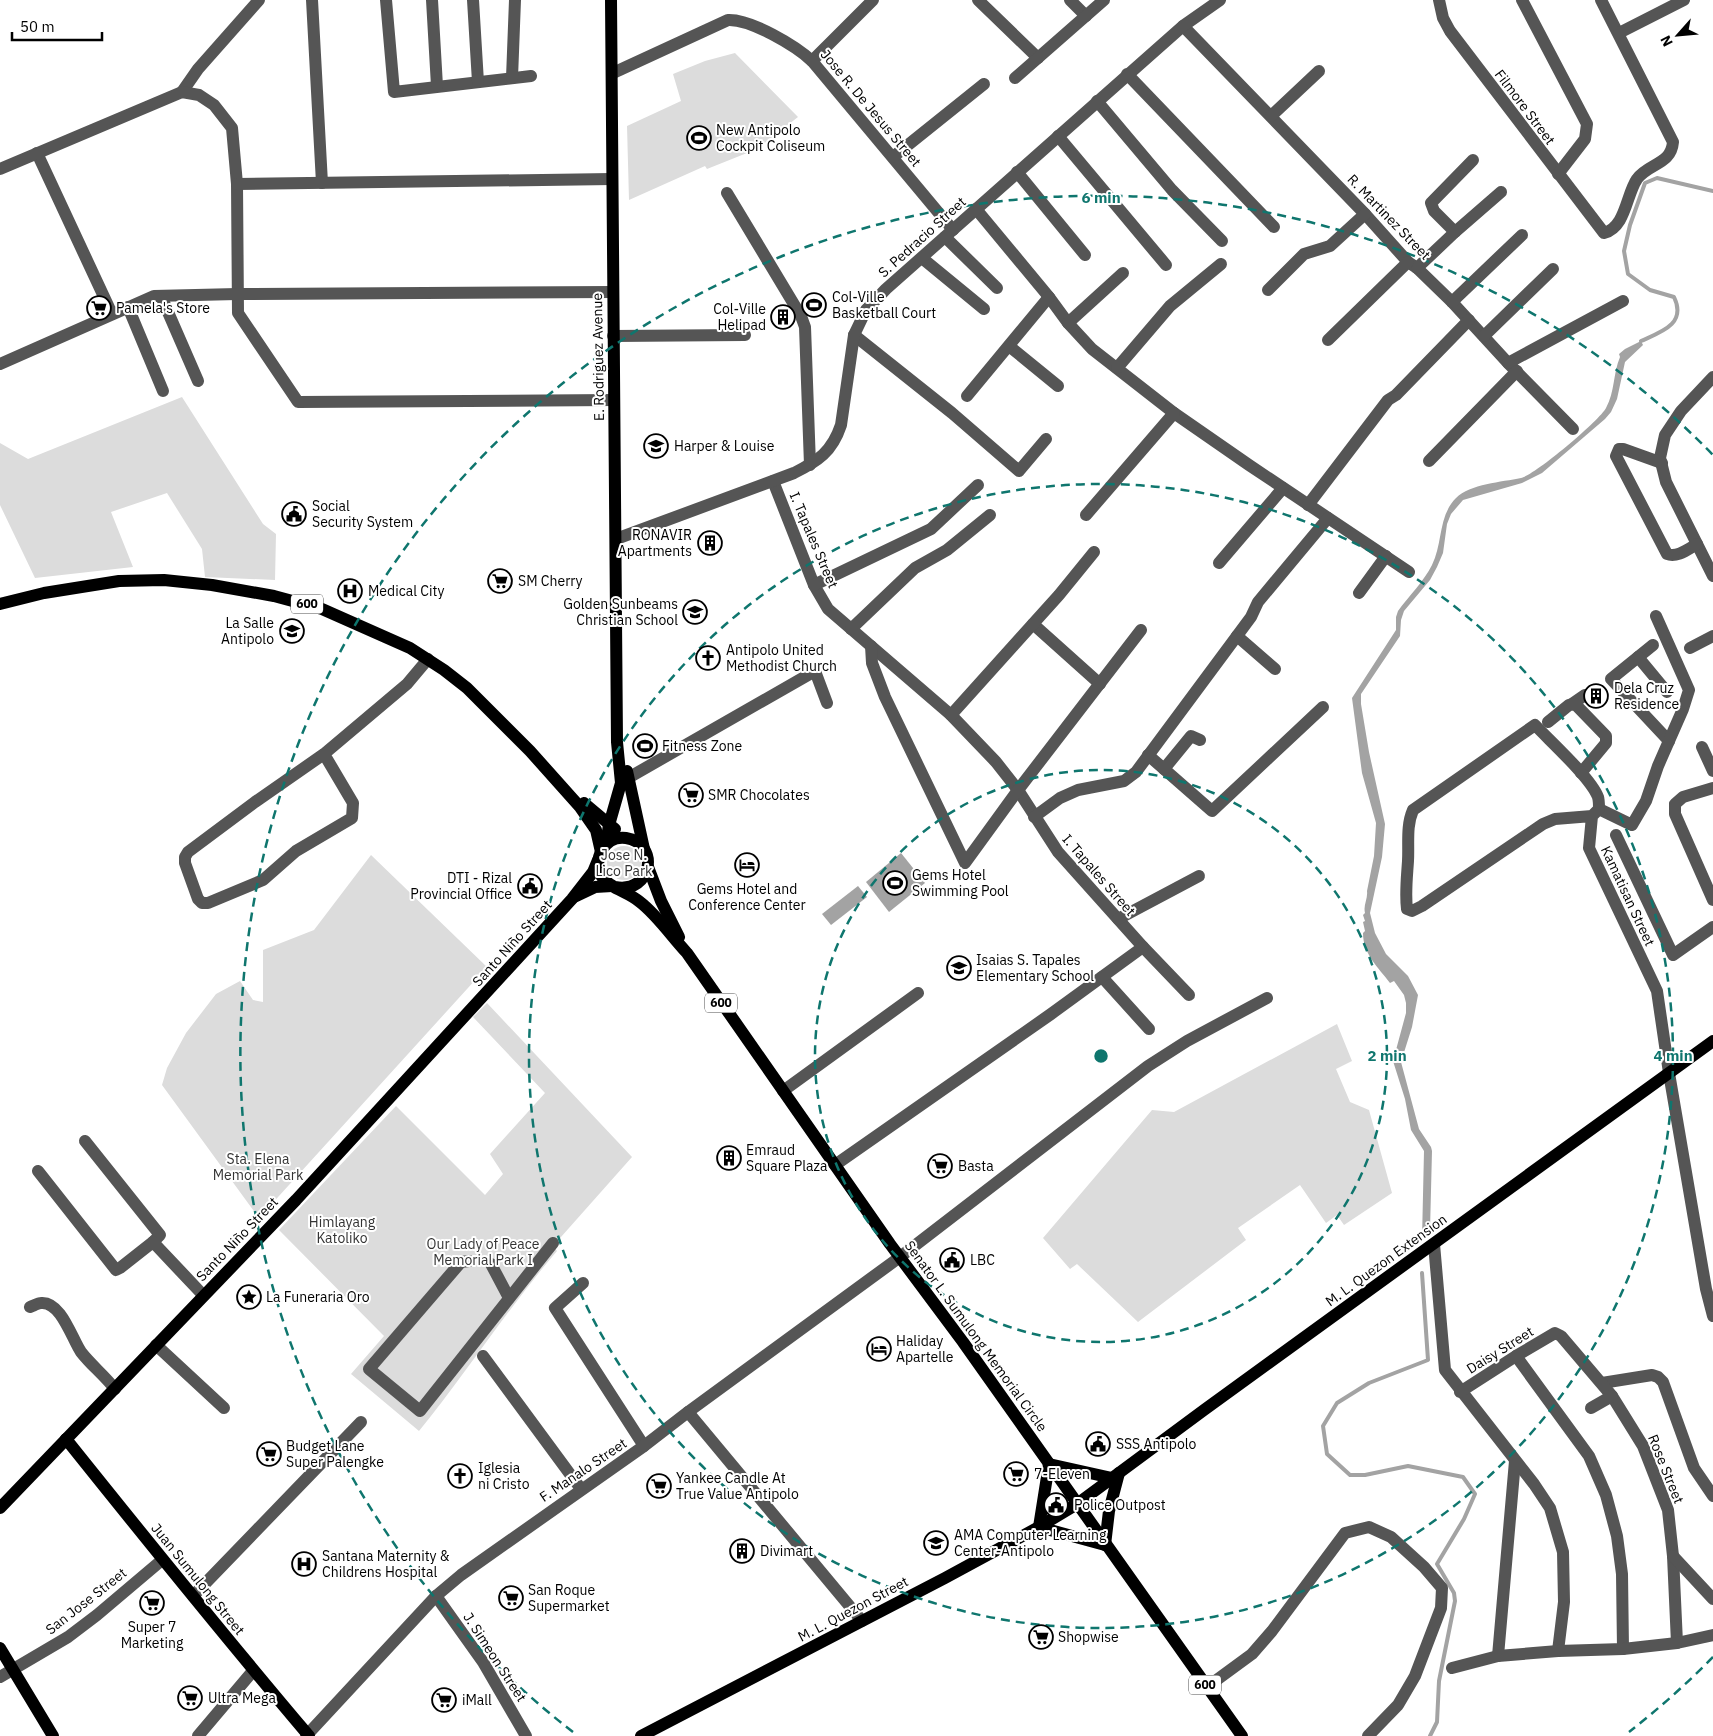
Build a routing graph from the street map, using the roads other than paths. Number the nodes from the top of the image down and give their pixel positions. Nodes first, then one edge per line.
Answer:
1 (259, 0) edge
2 (312, 0) edge
3 (386, 0) edge
4 (432, 0) edge
5 (472, 0) edge
6 (515, 0) edge
7 (611, 0) edge
8 (874, 0) edge
9 (978, 0) edge
10 (1070, 0) edge
11 (1104, 0) edge
12 (1220, 0) edge
13 (1439, 0) edge
14 (1522, 0) edge
15 (1601, 0) edge
16 (1684, 0) edge
17 (1086, 16) junction
18 (1183, 26) junction
19 (1619, 33) junction
20 (1038, 58) junction
21 (812, 61) junction
22 (1319, 71) dead end
23 (613, 73) junction
24 (1127, 74) junction
25 (532, 76) dead end
26 (512, 78) junction
27 (1015, 78) dead end
28 (478, 82) junction
29 (984, 84) dead end
30 (437, 86) junction
31 (182, 92) junction
32 (1097, 101) junction
33 (1271, 116) junction
34 (1058, 136) junction
35 (37, 153) junction
36 (893, 157) junction
37 (1473, 160) dead end
38 (0, 169) edge
39 (1017, 172) junction
40 (1558, 174) junction
41 (612, 179) junction
42 (322, 183) junction
43 (237, 184) junction
44 (1501, 192) dead end
45 (727, 193) dead end
46 (976, 209) junction
47 (1365, 214) junction
48 (1274, 227) dead end
49 (1454, 232) junction
50 (949, 234) junction
51 (1522, 235) dead end
52 (1222, 241) dead end
53 (1085, 255) dead end
54 (922, 258) junction
55 (1222, 264) dead end
56 (1166, 265) dead end
57 (1412, 265) junction
58 (1553, 268) dead end
59 (1122, 273) dead end
60 (997, 288) dead end
61 (1268, 290) dead end
62 (612, 292) junction
63 (238, 294) junction
64 (161, 296) junction
65 (1049, 297) junction
66 (1623, 300) dead end
67 (1452, 302) junction
68 (128, 307) junction
69 (984, 309) dead end
70 (112, 314) junction
71 (1469, 320) junction
72 (1068, 322) junction
73 (745, 335) dead end
74 (854, 335) junction
75 (613, 336) junction
76 (1484, 336) junction
77 (1328, 340) dead end
78 (1008, 346) junction
79 (0, 364) edge
80 (1512, 367) junction
81 (1117, 368) junction
82 (1713, 377) edge
83 (198, 381) dead end
84 (1058, 386) dead end
85 (163, 391) dead end
86 (967, 396) dead end
87 (614, 400) junction
88 (1174, 413) junction
89 (1573, 429) dead end
90 (1046, 440) dead end
91 (1428, 461) dead end
92 (1662, 463) junction
93 (810, 465) junction
94 (773, 481) junction
95 (978, 484) dead end
96 (1283, 488) junction
97 (1308, 505) junction
98 (990, 515) dead end
99 (1086, 515) dead end
100 (1328, 518) junction
101 (616, 539) junction
102 (1697, 544) junction
103 (1094, 552) dead end
104 (1386, 556) junction
105 (1219, 563) dead end
106 (1409, 572) dead end
107 (1713, 576) edge
108 (814, 584) junction
109 (1359, 594) dead end
110 (0, 604) edge
111 (1656, 616) dead end
112 (1033, 624) junction
113 (851, 629) junction
114 (1141, 630) dead end
115 (1237, 636) junction
116 (1713, 636) edge
117 (1653, 645) dead end
118 (870, 646) junction
119 (1690, 648) dead end
120 (1638, 657) junction
121 (428, 659) junction
122 (1275, 669) dead end
123 (1100, 684) junction
124 (1667, 692) dead end
125 (1585, 695) dead end
126 (826, 703) dead end
127 (1572, 704) junction
128 (1323, 707) dead end
129 (617, 714) junction
130 (951, 716) junction
131 (1541, 723) junction
132 (1200, 740) dead end
133 (1669, 741) junction
134 (1702, 748) dead end
135 (324, 754) junction
136 (1148, 755) junction
137 (1164, 769) junction
138 (1713, 772) edge
139 (1581, 773) junction
140 (628, 778) junction
141 (557, 780) junction
142 (1713, 788) edge
143 (1018, 790) junction
144 (1596, 812) junction
145 (1034, 816) junction
146 (609, 824) junction
147 (1616, 835) dead end
148 (625, 837) junction
149 (644, 849) junction
150 (601, 852) junction
151 (648, 867) junction
152 (1199, 876) dead end
153 (614, 886) junction
154 (572, 898) junction
155 (1713, 900) edge
156 (1118, 919) junction
157 (1713, 927) edge
158 (1143, 947) junction
159 (687, 953) junction
160 (1102, 977) junction
161 (918, 993) dead end
162 (1189, 995) dead end
163 (1267, 998) dead end
164 (1149, 1029) dead end
165 (1713, 1041) edge
166 (1669, 1072) junction
167 (783, 1091) junction
168 (85, 1141) dead end
169 (835, 1165) junction
170 (38, 1171) dead end
171 (153, 1242) junction
172 (553, 1243) dead end
173 (1434, 1244) junction
174 (900, 1257) junction
175 (469, 1261) dead end
176 (492, 1264) dead end
177 (583, 1283) dead end
178 (203, 1296) junction
179 (509, 1298) junction
180 (30, 1307) dead end
181 (1713, 1316) edge
182 (1555, 1333) joint
183 (156, 1345) junction
184 (483, 1356) dead end
185 (1516, 1356) junction
186 (1602, 1383) junction
187 (114, 1389) junction
188 (1460, 1392) junction
189 (1612, 1396) junction
190 (224, 1408) dead end
191 (1591, 1408) dead end
192 (688, 1412) junction
193 (360, 1422) dead end
194 (66, 1439) junction
195 (644, 1446) junction
196 (1515, 1461) junction
197 (1049, 1464) junction
198 (1116, 1476) junction
199 (581, 1489) junction
200 (1713, 1496) edge
201 (1077, 1504) junction
202 (0, 1508) edge
203 (1040, 1527) junction
204 (1105, 1545) junction
205 (1673, 1556) junction
206 (162, 1560) junction
207 (193, 1596) junction
208 (436, 1596) junction
209 (1713, 1599) edge
210 (862, 1621) junction
211 (1713, 1634) edge
212 (1677, 1643) junction
213 (0, 1648) edge
214 (1623, 1649) junction
215 (1558, 1651) junction
216 (1498, 1656) junction
217 (1452, 1668) dead end
218 (12, 1670) junction
219 (253, 1671) junction
220 (0, 1677) edge
221 (1207, 1688) junction
222 (308, 1735) edge
223 (53, 1736) edge
224 (198, 1736) edge
225 (526, 1736) edge
226 (642, 1736) edge
227 (1242, 1736) edge
228 (1368, 1736) edge

1 - 31 street
2 - 42 street
3 - 30 street
4 - 30 street
5 - 28 street
6 - 26 street
7 - 23 main road, E. Rodriguez Avenue
8 - 21 street
9 - 20 street
10 - 17 street
11 - 17 street
12 - 18 street, S. Pedracio Street
13 - 40 street, Filmore Street
14 - 40 street
15 - 19 street
16 - 19 street
17 - 20 street
18 - 24 street, S. Pedracio Street
18 - 33 street, R. Martinez Street
19 - 40 street, Filmore Street
20 - 27 street
21 - 23 street, Jose R. De Jesus Street
21 - 36 street, Jose R. De Jesus Street
22 - 33 street
23 - 41 main road, E. Rodriguez Avenue
24 - 32 street, S. Pedracio Street
24 - 48 street
25 - 26 street
26 - 28 street
28 - 30 street
29 - 36 street
31 - 35 street
31 - 43 street
32 - 34 street, S. Pedracio Street
32 - 52 street
33 - 47 street, R. Martinez Street
34 - 39 street, S. Pedracio Street
34 - 56 street
35 - 38 street
35 - 70 street
36 - 50 street, Jose R. De Jesus Street
37 - 49 street
39 - 46 street, S. Pedracio Street
39 - 53 street
41 - 42 street
41 - 62 main road, E. Rodriguez Avenue
42 - 43 street
43 - 63 street
44 - 49 street
45 - 93 street
46 - 50 street, S. Pedracio Street
46 - 65 street
47 - 57 street, R. Martinez Street
47 - 61 street
49 - 57 street
50 - 54 street, S. Pedracio Street
50 - 60 street, Jose R. De Jesus Street
51 - 67 street
54 - 69 street
54 - 74 street, S. Pedracio Street
55 - 81 street
57 - 67 street, R. Martinez Street
57 - 77 street
58 - 76 street
59 - 72 street
62 - 63 street
62 - 75 main road, E. Rodriguez Avenue
63 - 64 street
63 - 87 street
64 - 68 street
64 - 83 street
65 - 72 street
65 - 78 street
66 - 80 street
67 - 71 street, R. Martinez Street
68 - 70 street
68 - 85 street
70 - 79 street
71 - 76 street, R. Martinez Street
71 - 97 street
72 - 81 street
73 - 75 street
74 - 90 street
74 - 93 street, S. Pedracio Street
75 - 87 main road, E. Rodriguez Avenue
76 - 80 street, R. Martinez Street
78 - 84 street
78 - 86 street
80 - 89 street, R. Martinez Street
80 - 91 street
81 - 88 street
82 - 92 street
87 - 101 main road, E. Rodriguez Avenue
88 - 96 street
88 - 99 street
92 - 102 street
92 - 102 street
93 - 94 street, S. Pedracio Street
94 - 101 street, S. Pedracio Street
94 - 108 street, I. Tapales Street
95 - 108 street
96 - 97 street
96 - 105 street
97 - 100 street
98 - 113 street
100 - 104 street
100 - 115 street
101 - 129 main road, E. Rodriguez Avenue
102 - 107 street
103 - 112 street
104 - 106 street
104 - 109 street
108 - 113 street, I. Tapales Street
110 - 121 main road, 600
111 - 133 street
112 - 123 street
112 - 130 street
113 - 118 street, I. Tapales Street
114 - 123 street
115 - 122 street
115 - 136 street
116 - 119 street
117 - 120 street
118 - 130 street, I. Tapales Street
118 - 143 street
120 - 124 street
120 - 133 street
121 - 135 street
121 - 141 main road, 600
123 - 143 street
125 - 127 street
126 - 140 street
127 - 131 street
127 - 139 street
128 - 137 street
129 - 140 main road, E. Rodriguez Avenue
129 - 146 main road, E. Rodriguez Avenue
130 - 143 street, I. Tapales Street
131 - 139 street, Kamatisan Street
131 - 144 street
132 - 137 street
133 - 144 street
134 - 138 street
135 - 135 street
136 - 137 street
136 - 145 street
139 - 144 street, Kamatisan Street
140 - 149 main road, E. Rodriguez Avenue
141 - 146 main road, 600
141 - 150 main road, 600
142 - 155 street
143 - 145 street, I. Tapales Street
144 - 166 street, Kamatisan Street
145 - 156 street, I. Tapales Street
146 - 148 main road, 600
146 - 150 main road, E. Rodriguez Avenue
147 - 157 street
148 - 149 main road, 600
148 - 150 main road
149 - 151 main road, 600
150 - 153 main road, 600
150 - 154 main road, Santo Niño Street
151 - 153 main road
151 - 159 main road, Senator L. Sumulong Memorial Circle / 600
152 - 156 street
153 - 154 main road, Santo Niño Street
153 - 159 main road, Senator L. Sumulong Memorial Circle / 600
154 - 178 main road, Santo Niño Street
156 - 158 street, I. Tapales Street
158 - 160 street
158 - 162 street, I. Tapales Street
159 - 167 main road, Senator L. Sumulong Memorial Circle / 600
160 - 164 street
160 - 169 street
161 - 167 street
163 - 174 street, F. Manalo Street
165 - 166 main road, M. L. Quezon Extension
166 - 173 main road, M. L. Quezon Extension
166 - 181 street, Kamatisan Street
167 - 169 main road, Senator L. Sumulong Memorial Circle / 600
168 - 171 street
169 - 174 main road, Senator L. Sumulong Memorial Circle / 600
170 - 171 street
171 - 178 street
172 - 179 street
173 - 188 street
173 - 198 main road, M. L. Quezon Extension
174 - 192 street, F. Manalo Street
174 - 197 main road, Senator L. Sumulong Memorial Circle / 600
175 - 179 street
176 - 179 street
177 - 195 street
178 - 183 main road, Santo Niño Street
180 - 187 street
182 - 185 street, Daisy Street
182 - 186 street, Rose Street
183 - 187 main road, Santo Niño Street
183 - 190 street
184 - 199 street
185 - 188 street, Daisy Street
185 - 214 street
186 - 189 street, Rose Street
186 - 200 street
187 - 194 main road, Santo Niño Street
188 - 196 street
189 - 191 street
189 - 205 street, Rose Street
192 - 195 street, F. Manalo Street
192 - 210 street
193 - 207 street
194 - 202 main road, Santo Niño Street
194 - 206 main road, Juan Sumulong Street
195 - 199 street, F. Manalo Street
196 - 215 street
196 - 216 street
197 - 198 main road
197 - 201 main road, Senator L. Sumulong Memorial Circle / 600
197 - 203 main road
198 - 201 main road, M. L. Quezon Extension
198 - 204 main road
199 - 208 street, F. Manalo Street
201 - 203 main road, M. L. Quezon Street
201 - 204 main road, Senator L. Sumulong Memorial Circle / 600
203 - 204 main road
203 - 210 main road, M. L. Quezon Street
204 - 221 main road, Senator L. Sumulong Memorial Circle / 600
205 - 209 street
205 - 212 street, Rose Street
206 - 207 main road, Juan Sumulong Street
206 - 218 street, San Jose Street
207 - 219 main road, Juan Sumulong Street
208 - 222 street, F. Manalo Street
208 - 225 street, J. Simeon Street
210 - 226 main road, M. L. Quezon Street
211 - 212 street
212 - 214 street
213 - 218 main road
214 - 215 street
215 - 216 street
216 - 217 street
218 - 220 street, San Jose Street
218 - 223 main road
219 - 222 main road, Juan Sumulong Street
219 - 224 street
221 - 227 main road, Senator L. Sumulong Memorial Circle / 600
221 - 228 street

